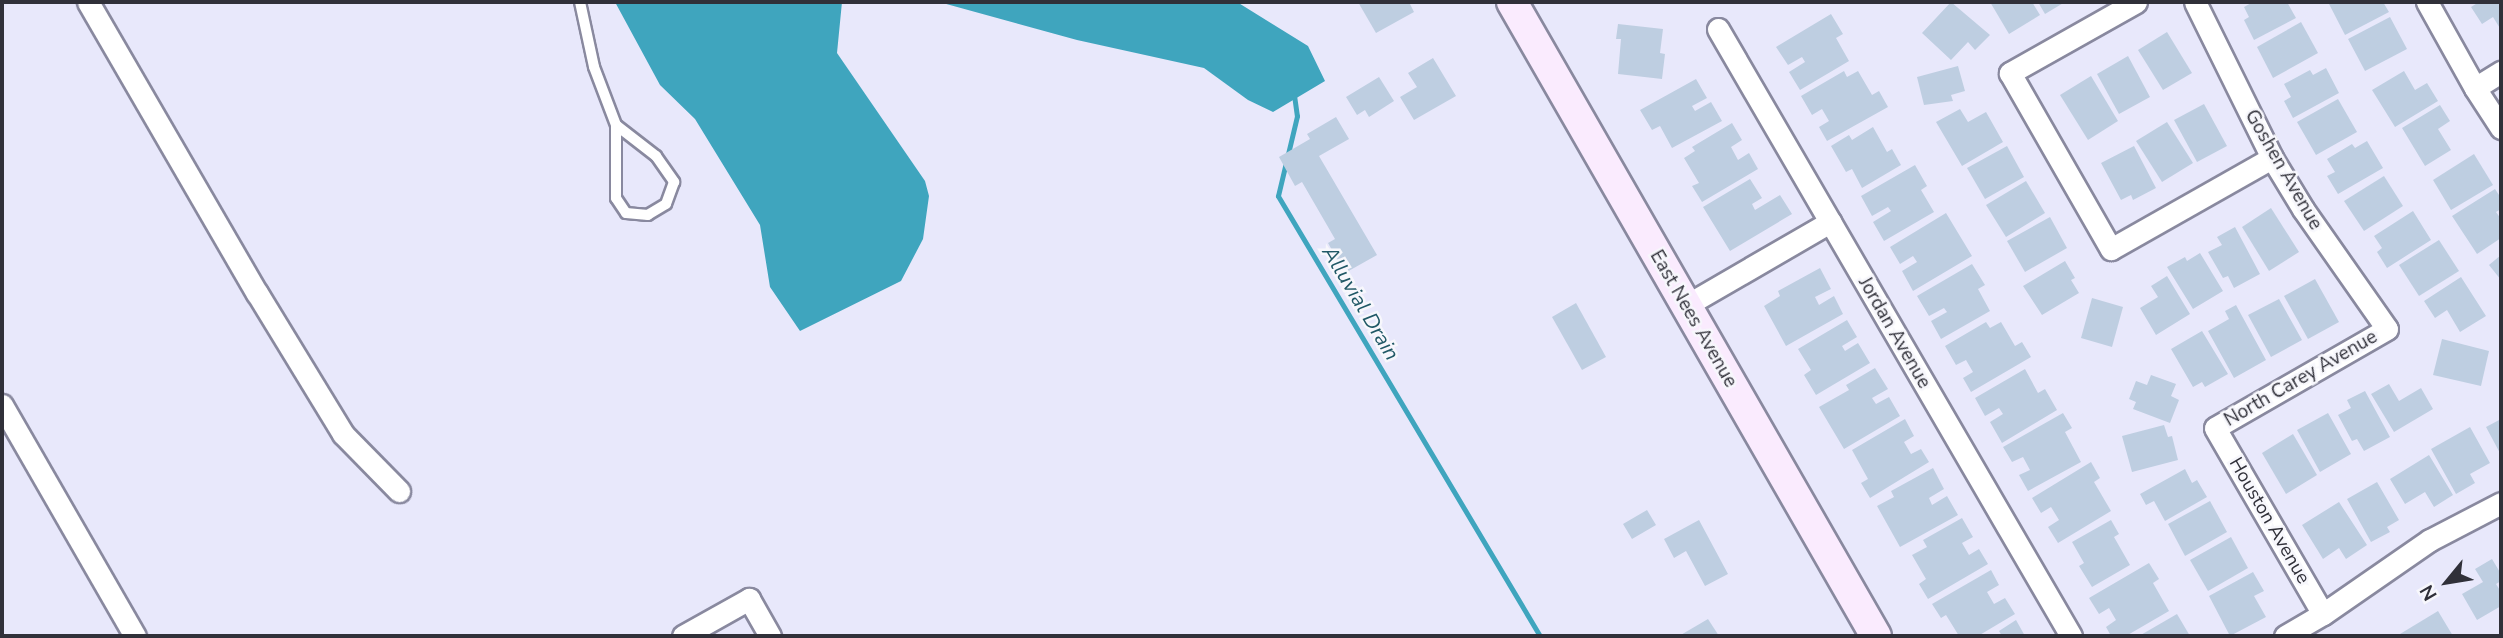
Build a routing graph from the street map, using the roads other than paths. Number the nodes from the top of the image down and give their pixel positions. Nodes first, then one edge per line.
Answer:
1 (88, 2) edge
2 (580, 2) edge
3 (1512, 2) edge
4 (2136, 2) edge
5 (2195, 2) edge
6 (2427, 2) edge
7 (1718, 29) dead end
8 (2501, 72) edge
9 (2474, 88) junction
10 (616, 125) junction
11 (2501, 128) edge
12 (2272, 158) junction
13 (1830, 222) junction
14 (1685, 306) junction
15 (2388, 329) joint
16 (2, 405) edge
17 (2215, 428) joint
18 (399, 491) dead end
19 (2501, 503) edge
20 (2323, 614) junction
21 (135, 636) edge
22 (683, 636) edge
23 (770, 636) edge
24 (1876, 636) edge
25 (2071, 636) edge
26 (2285, 636) edge

1 - 18 street
2 - 10 lane
3 - 14 main road, East Nees Avenue
4 - 12 street
5 - 12 street, Goshen Avenue
6 - 9 street
7 - 13 street, Jordan Avenue
8 - 9 street
9 - 11 street
10 - 10 lane
12 - 15 street, Goshen Avenue
13 - 14 street
13 - 25 street, Jordan Avenue
14 - 24 main road, East Nees Avenue
15 - 17 street, North Carey Avenue
16 - 21 street
17 - 20 street, Houston Avenue
19 - 20 street
20 - 26 street
22 - 23 street

